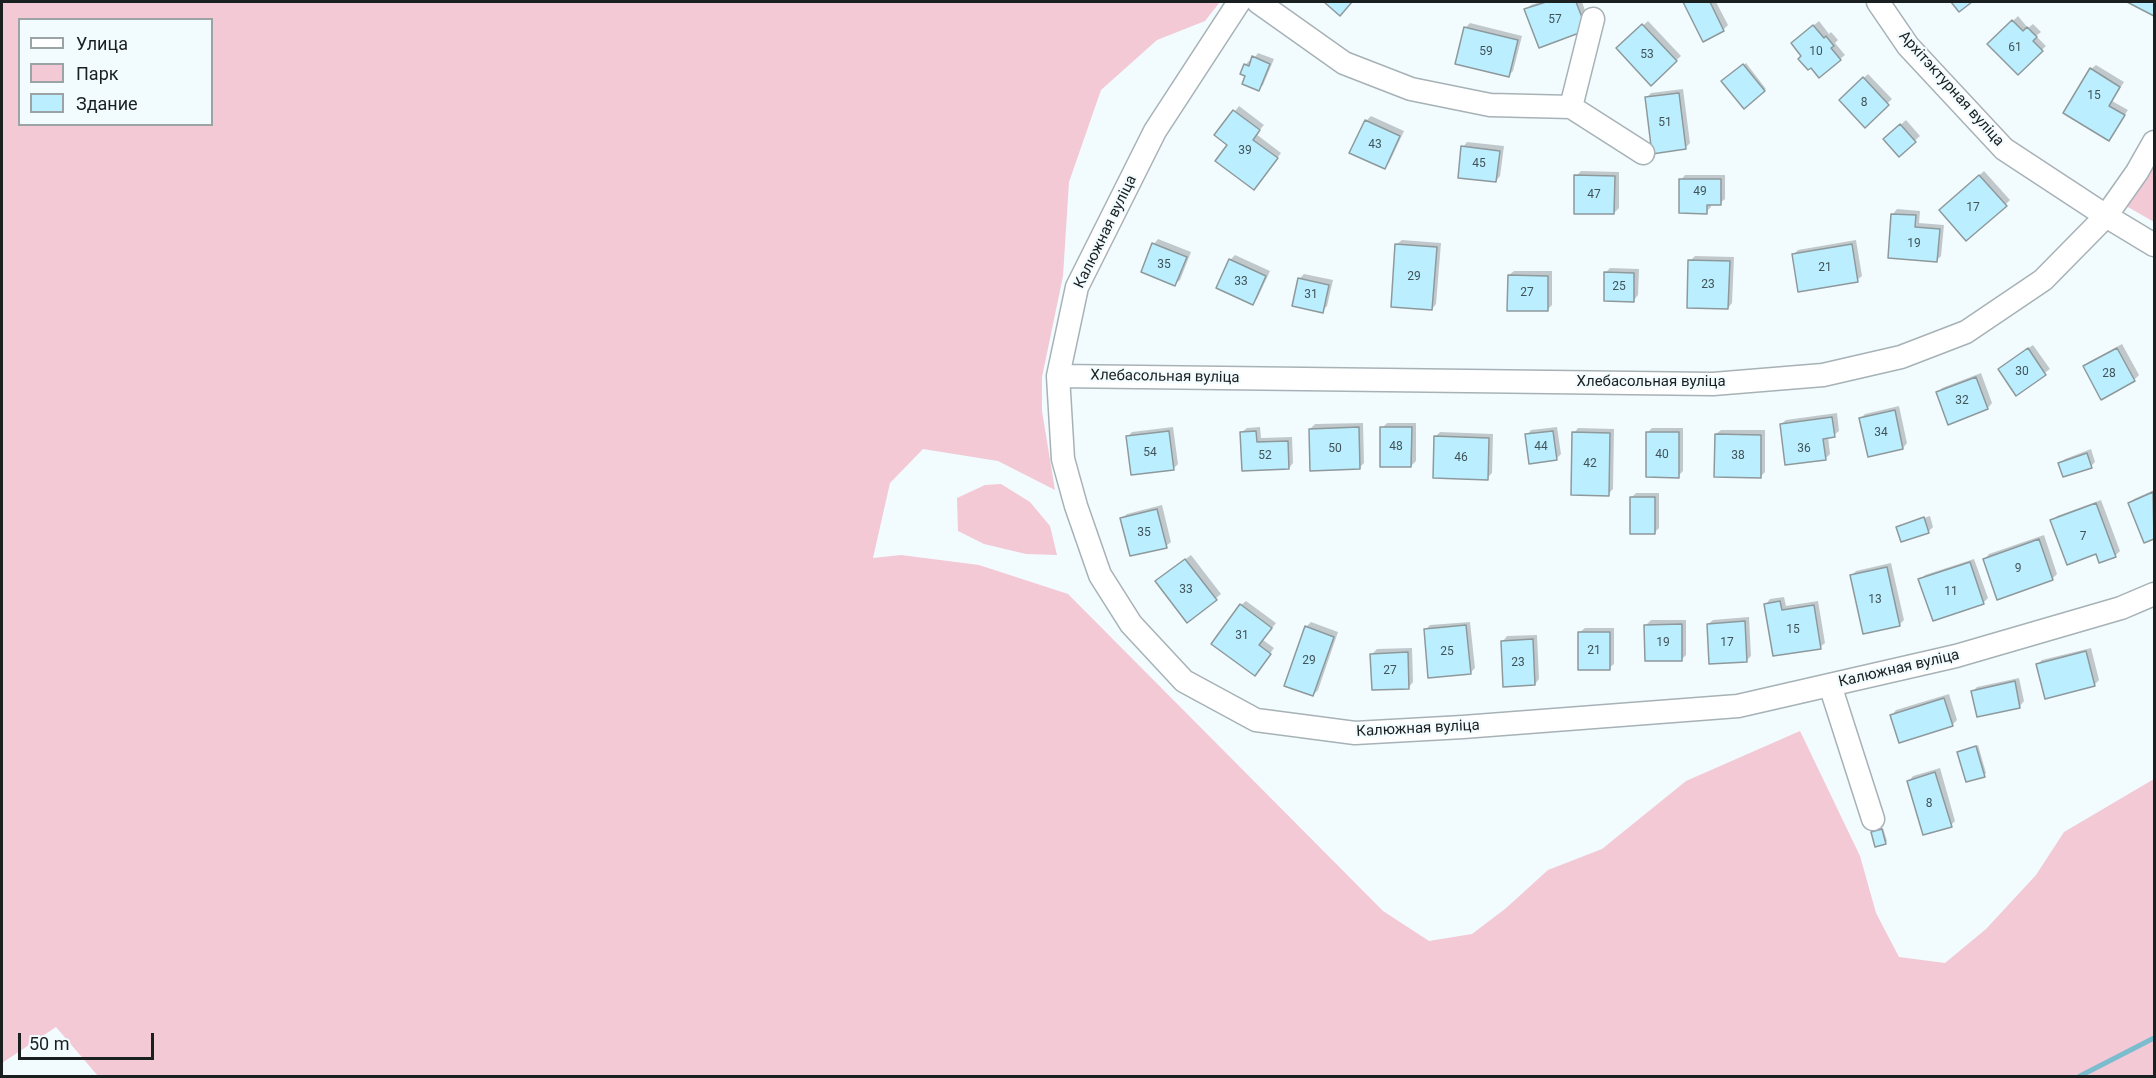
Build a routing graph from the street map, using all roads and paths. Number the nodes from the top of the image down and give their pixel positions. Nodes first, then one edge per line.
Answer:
1 (1239, 2) edge
2 (1258, 2) edge
3 (1878, 2) edge
4 (1593, 19) dead end
5 (1571, 107) junction
6 (2154, 142) edge
7 (1643, 153) dead end
8 (2106, 216) junction
9 (2154, 244) edge
10 (1058, 376) junction
11 (2154, 594) edge
12 (1830, 685) junction
13 (1873, 819) dead end

1 - 10 street, Калюжная вуліца
2 - 5 street
3 - 8 street, Архітэктурная вуліца
4 - 5 street
5 - 7 street
6 - 8 street, Хлебасольная вуліца
8 - 9 street, Архітэктурная вуліца
8 - 10 street, Хлебасольная вуліца
10 - 12 street, Калюжная вуліца
11 - 12 street, Калюжная вуліца
12 - 13 street

